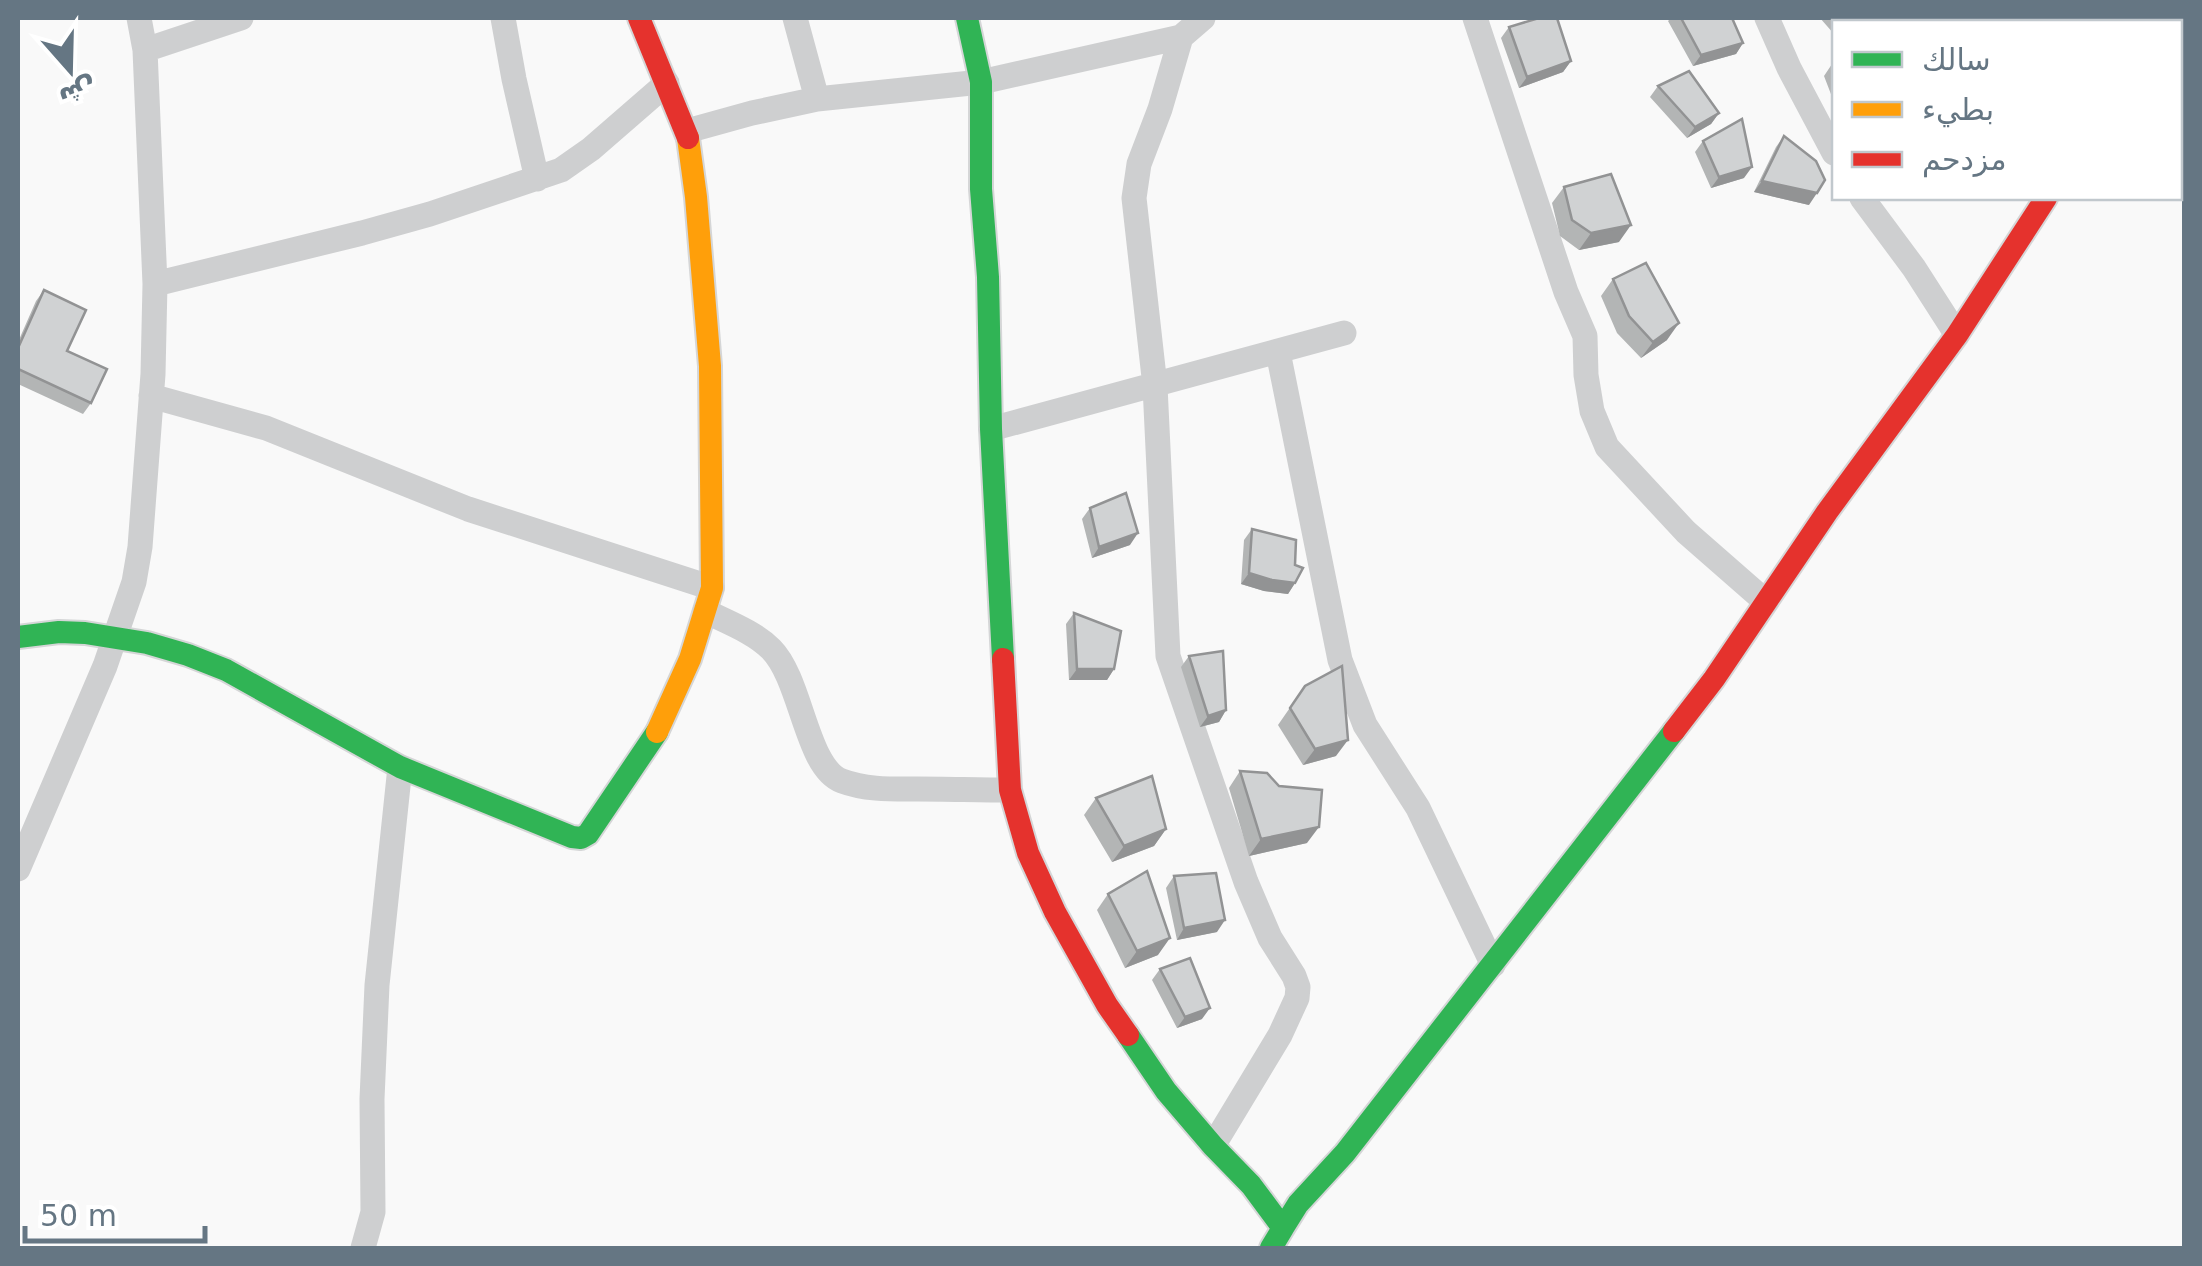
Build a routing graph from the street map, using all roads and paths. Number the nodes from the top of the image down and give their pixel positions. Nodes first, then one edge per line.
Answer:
1 (139, 18) edge
2 (242, 18) edge
3 (502, 18) edge
4 (639, 18) edge
5 (795, 18) edge
6 (967, 18) edge
7 (1203, 18) edge
8 (1475, 18) edge
9 (1767, 18) edge
10 (1180, 37) junction
11 (144, 50) junction
12 (666, 82) junction
13 (981, 82) junction
14 (818, 99) junction
15 (687, 131) junction
16 (1832, 149) edge
17 (537, 179) junction
18 (1863, 200) edge
19 (2045, 200) edge
20 (154, 284) junction
21 (1344, 333) dead end
22 (1958, 334) junction
23 (1278, 352) junction
24 (1155, 386) junction
25 (151, 396) junction
26 (991, 430) junction
27 (709, 600) junction
28 (1766, 602) junction
29 (18, 637) edge
30 (115, 637) junction
31 (400, 766) junction
32 (1010, 790) junction
33 (18, 869) edge
34 (1493, 964) junction
35 (1214, 1146) junction
36 (1277, 1238) edge
37 (363, 1248) edge

1 - 11 street
2 - 11 street
3 - 17 street
4 - 12 street
5 - 14 street
6 - 13 street
7 - 10 street
8 - 28 street
9 - 16 street
10 - 13 street
10 - 24 street
11 - 20 street
12 - 15 street
12 - 17 street
13 - 14 street
13 - 26 street
14 - 15 street
15 - 27 street
17 - 20 street
18 - 22 street
19 - 22 street
20 - 25 street
21 - 23 street
22 - 28 street
23 - 24 street
23 - 34 street
24 - 26 street
24 - 35 street
25 - 27 street
25 - 30 street
26 - 32 street
27 - 31 street
27 - 32 street
28 - 34 street
29 - 30 street
30 - 31 street
30 - 33 street
31 - 37 street
32 - 35 street
34 - 36 street
35 - 36 street

